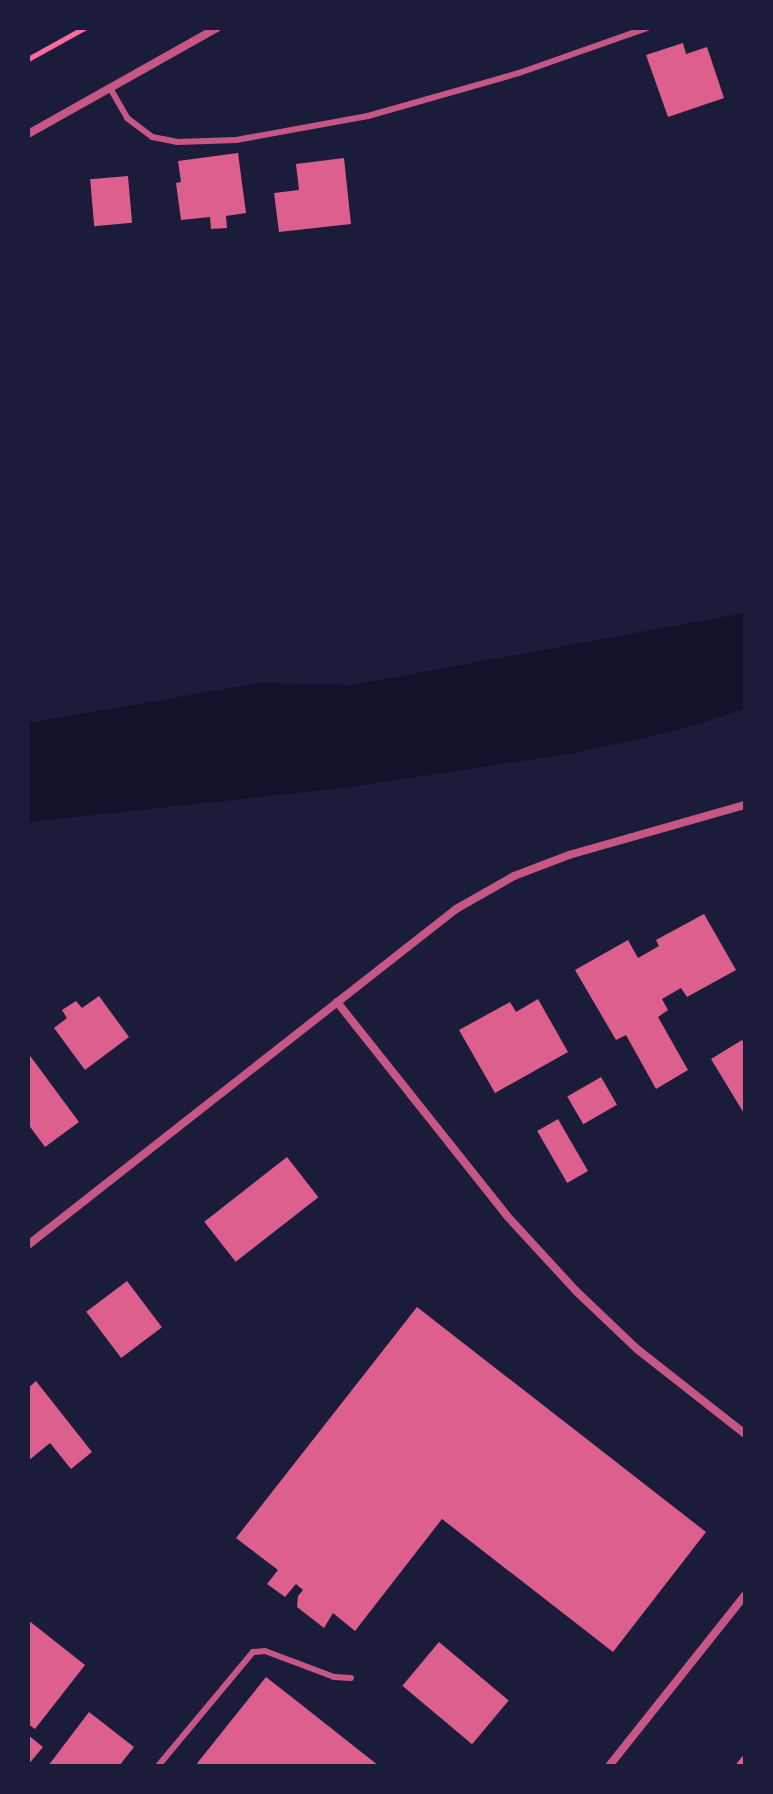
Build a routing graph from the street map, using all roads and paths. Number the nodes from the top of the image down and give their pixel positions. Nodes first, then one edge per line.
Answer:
1 (84, 28) edge
2 (217, 28) edge
3 (647, 28) edge
4 (28, 59) edge
5 (110, 88) junction
6 (28, 134) edge
7 (745, 805) edge
8 (337, 1002) junction
9 (28, 1245) edge
10 (745, 1434) edge
11 (745, 1595) edge
12 (351, 1678) dead end
13 (158, 1766) edge
14 (609, 1766) edge

1 - 4 path
2 - 5 street
3 - 5 lane
5 - 6 street
7 - 8 street
8 - 9 street
8 - 10 street
11 - 14 street
12 - 13 lane

